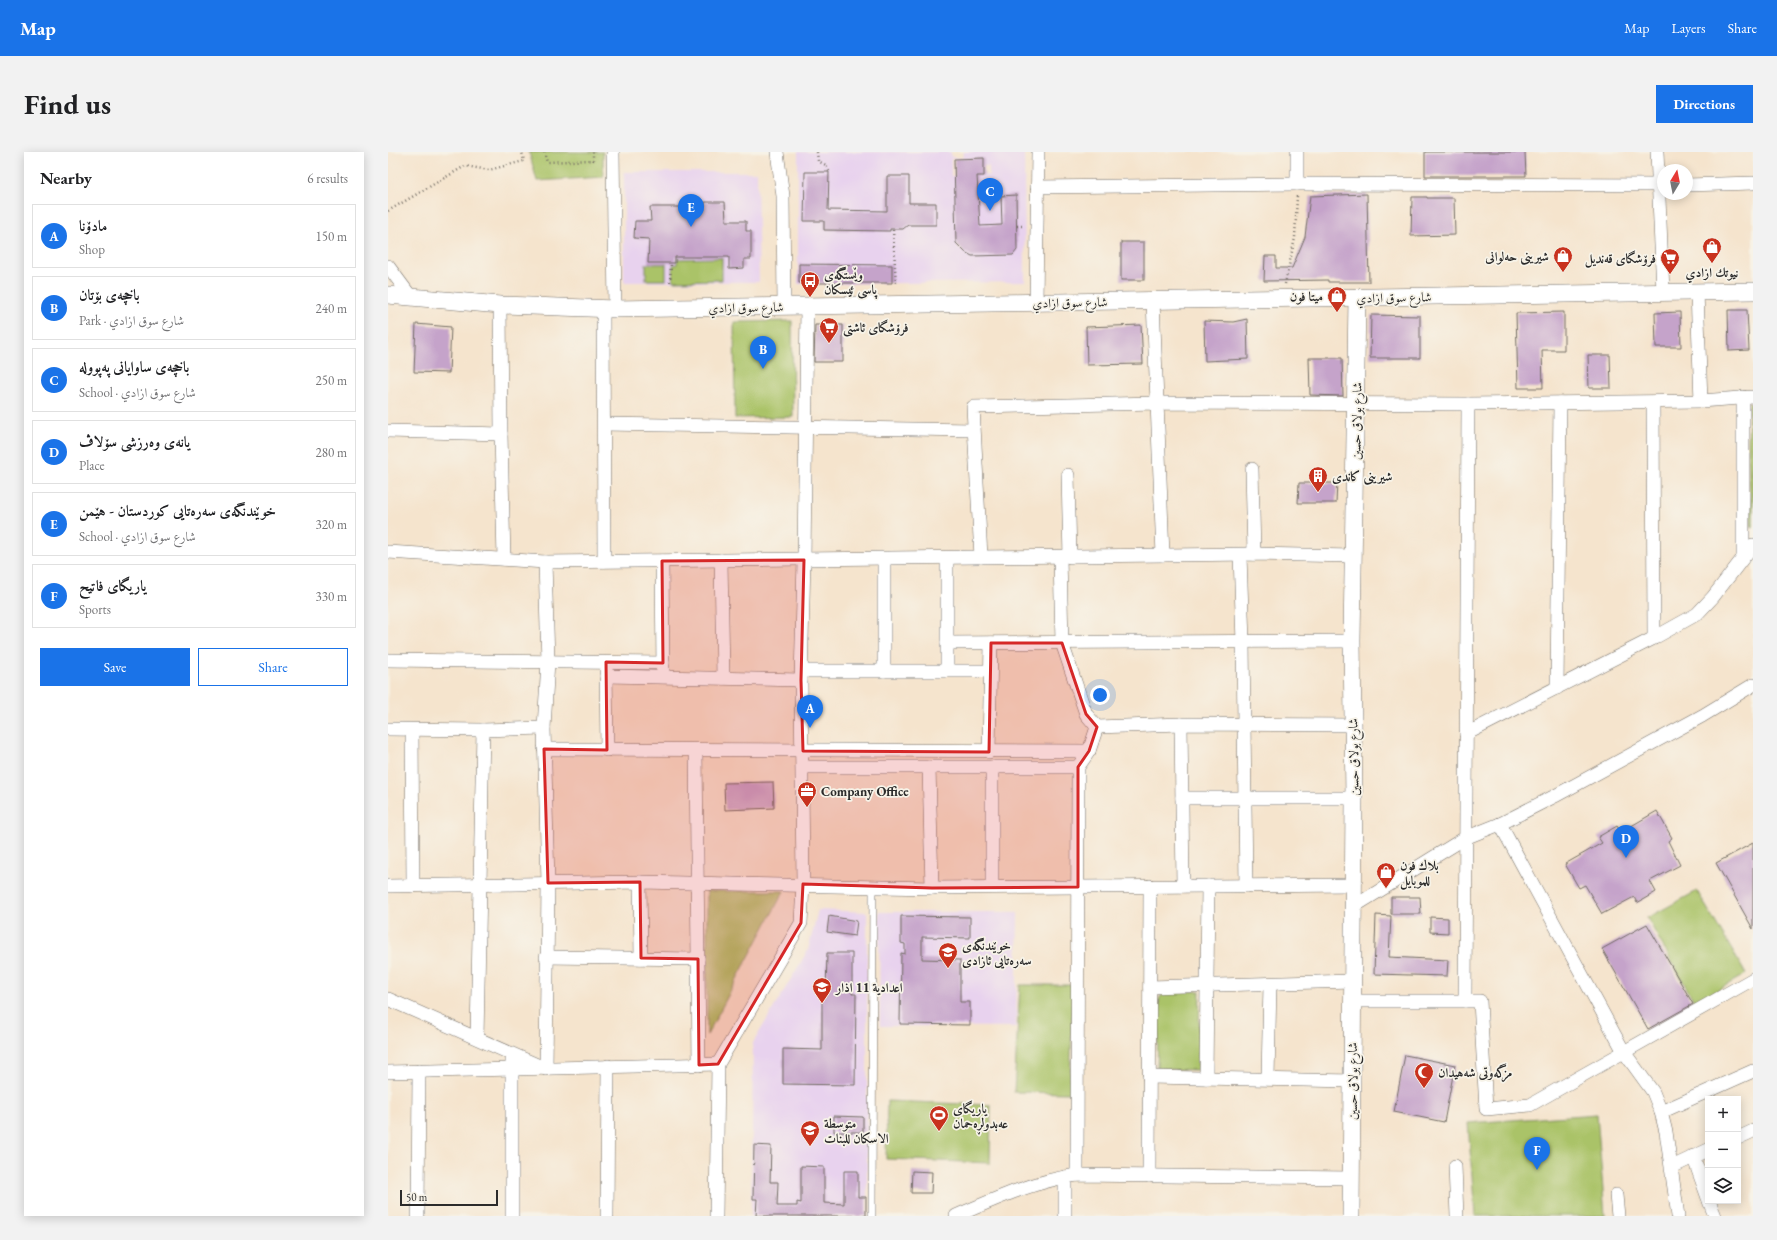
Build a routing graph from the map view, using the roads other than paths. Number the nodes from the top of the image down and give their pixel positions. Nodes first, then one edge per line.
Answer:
1 (613, 152) edge
2 (777, 152) edge
3 (1038, 152) edge
4 (1297, 152) edge
5 (1657, 152) edge
6 (1658, 164) edge
7 (1753, 183) edge
8 (1297, 184) junction
9 (1657, 185) edge
10 (1693, 185) edge
11 (1038, 187) junction
12 (1661, 200) edge
13 (388, 266) edge
14 (1753, 291) edge
15 (1663, 292) junction
16 (1697, 292) junction
17 (388, 295) edge
18 (411, 297) junction
19 (1357, 297) junction
20 (1153, 300) junction
21 (1036, 302) junction
22 (500, 305) junction
23 (784, 306) junction
24 (807, 306) junction
25 (609, 308) junction
26 (1748, 397) edge
27 (1701, 401) junction
28 (1654, 402) junction
29 (1157, 403) junction
30 (1357, 403) junction
31 (1560, 403) junction
32 (1468, 404) junction
33 (604, 424) junction
34 (805, 428) junction
35 (388, 430) edge
36 (973, 430) junction
37 (501, 434) junction
38 (1252, 469) dead end
39 (1068, 475) dead end
40 (1753, 545) edge
41 (388, 552) edge
42 (1254, 554) junction
43 (1163, 555) junction
44 (1240, 555) junction
45 (1353, 556) junction
46 (1743, 556) junction
47 (981, 557) junction
48 (1065, 557) junction
49 (947, 558) junction
50 (504, 559) junction
51 (884, 559) junction
52 (721, 560) junction
53 (804, 560) junction
54 (604, 561) junction
55 (662, 561) junction
56 (545, 562) junction
57 (1654, 638) junction
58 (1352, 641) junction
59 (1243, 642) junction
60 (947, 643) junction
61 (991, 643) junction
62 (1062, 643) junction
63 (388, 660) edge
64 (548, 661) junction
65 (606, 662) junction
66 (663, 662) junction
67 (884, 671) junction
68 (947, 671) junction
69 (990, 671) junction
70 (801, 675) junction
71 (606, 676) junction
72 (663, 677) junction
73 (723, 678) junction
74 (1753, 685) edge
75 (1557, 688) junction
76 (1181, 724) junction
77 (1244, 724) junction
78 (1352, 725) junction
79 (1096, 727) junction
80 (544, 728) junction
81 (388, 729) edge
82 (412, 730) junction
83 (483, 730) junction
84 (1466, 734) junction
85 (544, 749) junction
86 (607, 750) junction
87 (696, 750) junction
88 (803, 751) junction
89 (1089, 751) junction
90 (989, 752) junction
91 (803, 766) junction
92 (928, 767) junction
93 (992, 767) junction
94 (1078, 767) junction
95 (1182, 798) junction
96 (1354, 798) junction
97 (1245, 799) junction
98 (1500, 824) junction
99 (1465, 838) junction
100 (640, 882) junction
101 (696, 882) junction
102 (548, 883) junction
103 (803, 884) junction
104 (481, 885) junction
105 (1354, 885) junction
106 (388, 886) edge
107 (413, 886) junction
108 (1150, 886) junction
109 (1183, 886) junction
110 (1208, 886) junction
111 (1246, 886) junction
112 (873, 887) junction
113 (1078, 887) junction
114 (932, 888) junction
115 (992, 888) junction
116 (1354, 906) junction
117 (546, 957) junction
118 (641, 958) junction
119 (698, 959) junction
120 (1753, 979) edge
121 (1353, 982) junction
122 (1270, 984) junction
123 (1208, 986) junction
124 (1150, 987) junction
125 (388, 999) edge
126 (1353, 1001) junction
127 (1465, 1001) junction
128 (477, 1038) junction
129 (1624, 1052) junction
130 (512, 1054) junction
131 (718, 1064) junction
132 (699, 1065) junction
133 (608, 1066) junction
134 (512, 1069) junction
135 (546, 1069) junction
136 (419, 1071) junction
137 (1753, 1071) edge
138 (388, 1072) edge
139 (1149, 1077) junction
140 (1206, 1078) junction
141 (1268, 1078) junction
142 (1353, 1081) junction
143 (1661, 1112) junction
144 (1753, 1131) edge
145 (1741, 1137) edge
146 (1705, 1151) edge
147 (1693, 1156) junction
148 (1455, 1166) dead end
149 (1672, 1167) junction
150 (1071, 1176) junction
151 (1149, 1176) junction
152 (1351, 1178) junction
153 (1705, 1190) edge
154 (1616, 1195) dead end
155 (1710, 1204) edge
156 (418, 1216) edge
157 (512, 1216) edge
158 (607, 1216) edge
159 (716, 1216) edge
160 (872, 1216) edge
161 (956, 1216) edge
162 (1065, 1216) edge
163 (1351, 1216) edge
164 (1457, 1216) edge
165 (1618, 1216) edge
166 (1678, 1216) edge
167 (1715, 1216) edge

1 - 25 street
2 - 23 street
3 - 11 street
4 - 8 street
5 - 6 street
7 - 10 street
8 - 9 street
8 - 11 street
11 - 21 street
12 - 15 street
13 - 18 street
14 - 16 street, شارع سوق ازادي
15 - 16 street, شارع سوق ازادي
15 - 19 street, شارع سوق ازادي
16 - 27 street
17 - 18 street, شارع سوق ازادي
18 - 22 street, شارع سوق ازادي
19 - 20 street, شارع سوق ازادي
19 - 30 street, شارع بولاق حسين
20 - 21 street, شارع سوق ازادي
20 - 29 street
21 - 24 street, شارع سوق ازادي
22 - 25 street, شارع سوق ازادي
22 - 37 street
23 - 24 street, شارع سوق ازادي
23 - 25 street, شارع سوق ازادي
24 - 34 street
25 - 33 street
26 - 27 street
26 - 46 street
27 - 28 street
28 - 31 street
28 - 57 street
29 - 30 street
29 - 36 street
29 - 43 street
30 - 32 street
30 - 45 street, شارع بولاق حسين
31 - 32 street
31 - 75 street
32 - 84 street
33 - 34 street
33 - 54 street
34 - 36 street
34 - 53 street
35 - 37 street
36 - 47 street
37 - 50 street
38 - 42 street
39 - 48 street
40 - 46 street
41 - 50 street
42 - 44 street
42 - 45 street
43 - 44 street
43 - 48 street
44 - 59 street
45 - 58 street, شارع بولاق حسين
46 - 57 street
47 - 48 street
47 - 49 street
48 - 62 street
49 - 51 street
49 - 60 street
50 - 56 street
51 - 53 street
51 - 67 street
52 - 53 street
52 - 55 street
52 - 73 street
53 - 70 street
54 - 55 street
54 - 56 street
55 - 66 street
56 - 64 street
57 - 75 street
58 - 59 street
58 - 78 street, شارع بولاق حسين
59 - 62 street
59 - 77 street
60 - 61 street
60 - 68 street
61 - 62 street
61 - 69 street
62 - 79 street
63 - 64 street
64 - 65 street
64 - 80 street
65 - 66 street
65 - 71 street
66 - 72 street
67 - 68 street
67 - 70 street
68 - 69 street
69 - 90 street
70 - 73 street
70 - 88 street
71 - 72 street
71 - 86 street
72 - 73 street
74 - 98 street
75 - 84 street
76 - 77 street
76 - 79 street
76 - 95 street
77 - 78 street
77 - 97 street
78 - 96 street, شارع بولاق حسين
79 - 89 street
80 - 83 street
80 - 85 street
81 - 82 street
82 - 83 street
82 - 107 street
83 - 104 street
84 - 99 street
85 - 86 street
85 - 102 street
86 - 87 street
87 - 88 street
87 - 101 street
88 - 90 street
88 - 91 street
89 - 90 street
89 - 94 street
91 - 92 street
91 - 103 street
92 - 93 street
92 - 114 street
93 - 94 street
93 - 115 street
94 - 113 street
95 - 97 street
95 - 109 street
96 - 97 street
96 - 105 street, شارع بولاق حسين
97 - 111 street
98 - 99 street
98 - 129 street
99 - 116 street
99 - 127 street
100 - 101 street
100 - 102 street
100 - 118 street
101 - 103 street
101 - 119 street
102 - 104 street
102 - 117 street
103 - 112 street
103 - 131 street
104 - 107 street
104 - 128 street
105 - 111 street
105 - 116 street, شارع بولاق حسين
106 - 107 street
108 - 109 street
108 - 113 street
108 - 124 street
109 - 110 street
110 - 111 street
110 - 123 street
112 - 114 street
112 - 160 lane
113 - 115 street
113 - 150 street
114 - 115 street
116 - 121 street, شارع بولاق حسين
117 - 118 street
117 - 135 street
118 - 119 street
119 - 132 street
120 - 129 street
121 - 122 street
121 - 126 street, شارع بولاق حسين
122 - 123 street
122 - 141 street
123 - 124 street
123 - 140 street
124 - 139 street
125 - 128 street
126 - 127 street
126 - 142 street, شارع بولاق حسين
127 - 129 street
128 - 130 street
129 - 143 street
130 - 134 street
130 - 135 street
131 - 132 street
131 - 159 street
132 - 133 street
133 - 135 street
133 - 158 street
134 - 135 street
134 - 136 street
134 - 157 street
136 - 138 street
136 - 156 street
137 - 143 street
139 - 140 street
139 - 151 street
140 - 141 street
141 - 142 street
142 - 152 street, شارع بولاق حسين
143 - 149 street
144 - 145 street
146 - 147 street
147 - 149 street
147 - 153 street
148 - 164 street
149 - 166 street
150 - 151 street
150 - 161 street
150 - 162 street
151 - 152 street
152 - 163 street, شارع بولاق حسين
154 - 165 street
155 - 167 street

